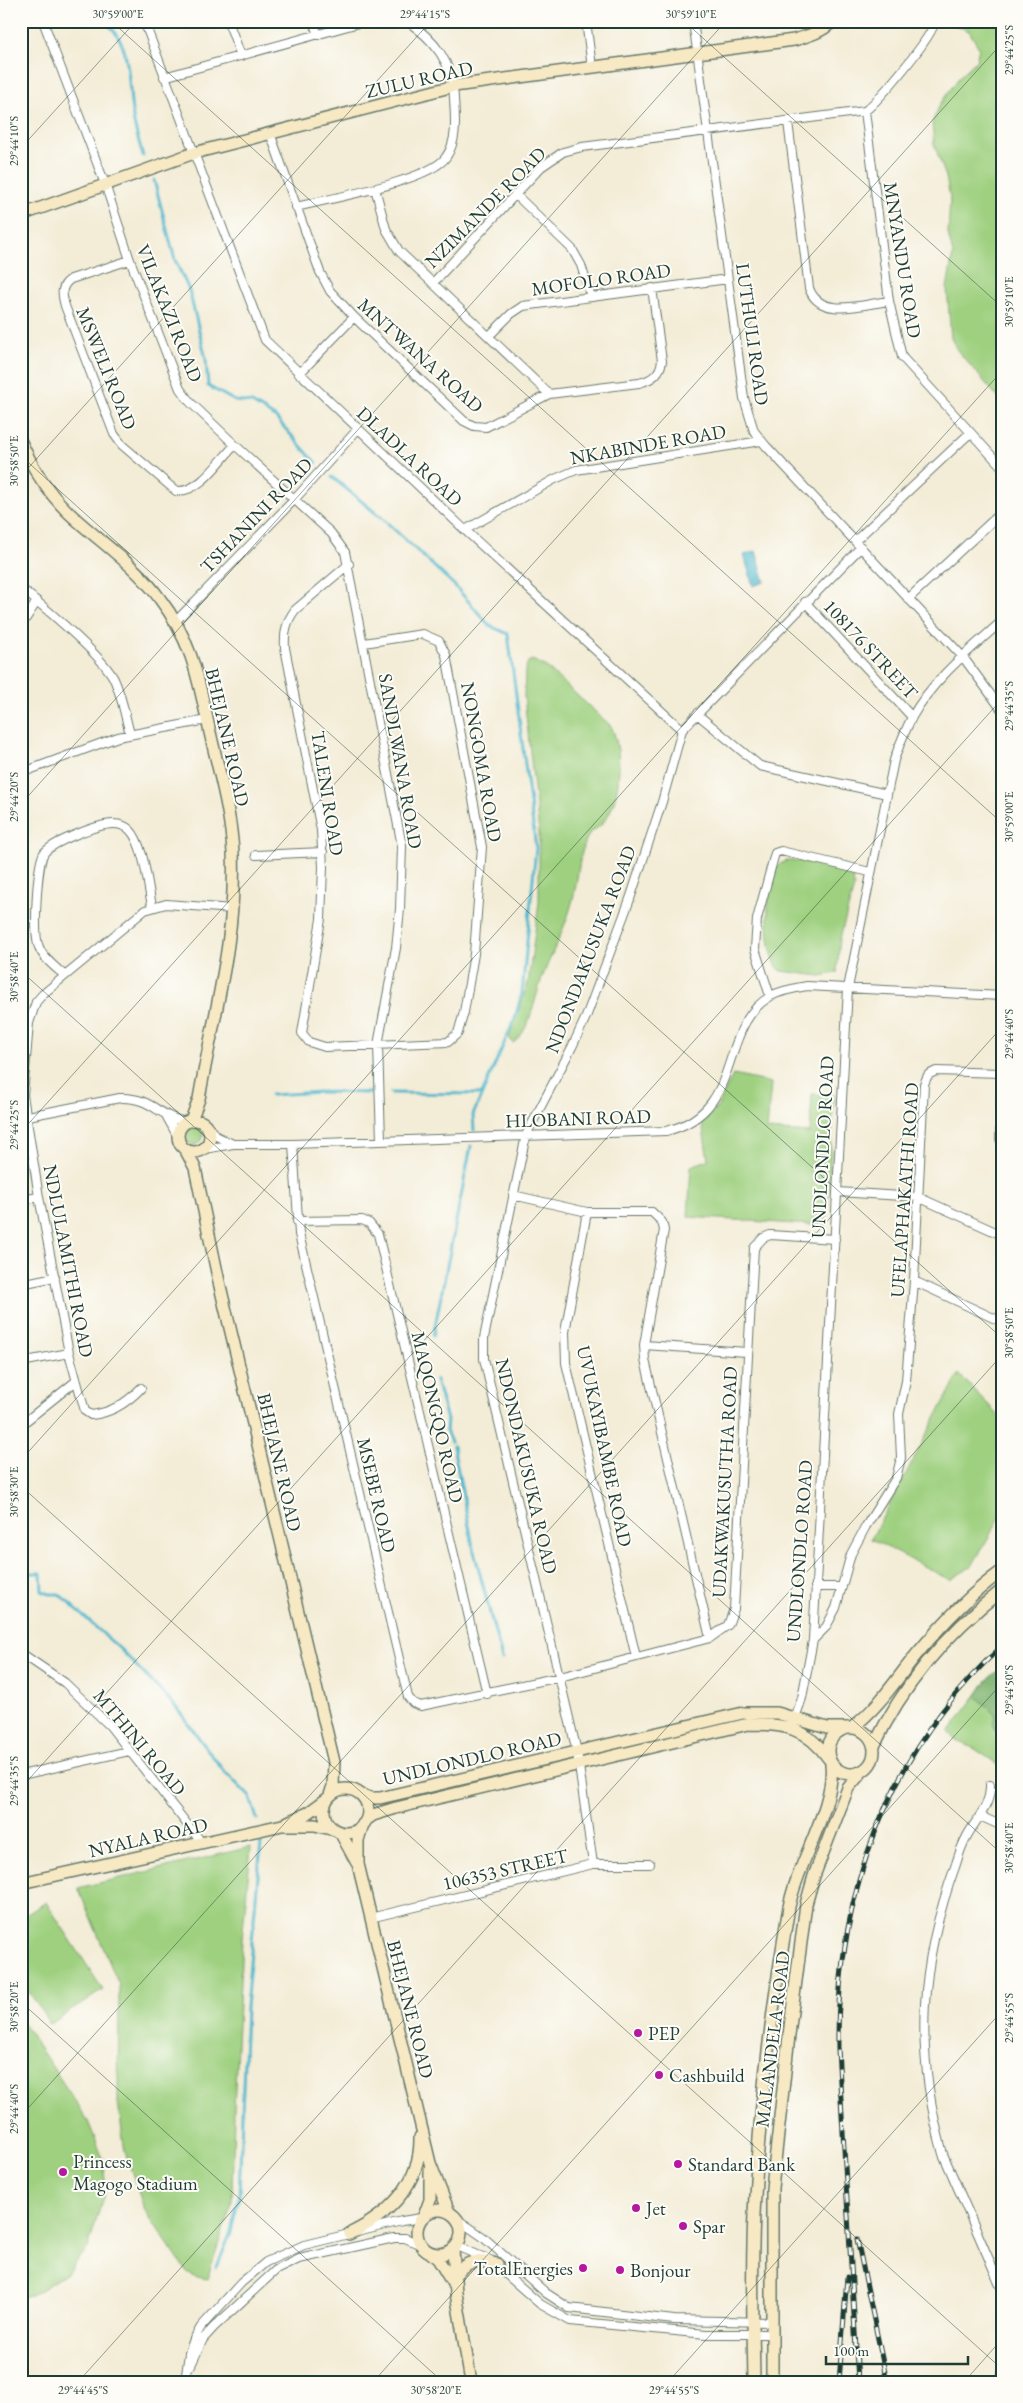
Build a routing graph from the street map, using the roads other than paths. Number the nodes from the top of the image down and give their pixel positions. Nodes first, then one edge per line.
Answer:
1 (43, 21) edge
2 (144, 21) edge
3 (228, 21) edge
4 (313, 21) edge
5 (366, 21) edge
6 (407, 21) edge
7 (586, 21) edge
8 (694, 21) edge
9 (833, 21) edge
10 (935, 21) edge
11 (318, 35) junction
12 (698, 54) junction
13 (240, 56) junction
14 (592, 67) junction
15 (164, 77) junction
16 (454, 86) junction
17 (865, 111) junction
18 (788, 122) junction
19 (710, 132) junction
20 (270, 133) junction
21 (194, 153) junction
22 (105, 184) junction
23 (375, 188) junction
24 (515, 194) junction
25 (296, 207) junction
26 (21, 215) edge
27 (130, 260) junction
28 (728, 279) junction
29 (433, 284) junction
30 (652, 288) junction
31 (591, 297) junction
32 (889, 301) junction
33 (354, 318) junction
34 (489, 336) junction
35 (299, 374) junction
36 (550, 394) junction
37 (358, 429) junction
38 (970, 433) junction
39 (761, 441) junction
40 (21, 442) edge
41 (235, 445) junction
42 (1002, 467) edge
43 (294, 500) junction
44 (1002, 512) edge
45 (465, 530) junction
46 (854, 541) junction
47 (861, 547) junction
48 (348, 564) junction
49 (21, 588) edge
50 (908, 599) junction
51 (37, 601) junction
52 (806, 602) junction
53 (176, 621) junction
54 (1002, 621) edge
55 (21, 626) edge
56 (364, 643) junction
57 (964, 657) junction
58 (1002, 710) edge
59 (697, 714) junction
60 (912, 717) junction
61 (207, 720) junction
62 (682, 730) junction
63 (130, 734) junction
64 (21, 773) edge
65 (887, 794) junction
66 (323, 852) junction
67 (256, 855) dead end
68 (870, 872) junction
69 (152, 906) junction
70 (232, 909) junction
71 (64, 976) junction
72 (848, 988) junction
73 (770, 996) junction
74 (1002, 996) edge
75 (378, 1045) junction
76 (1002, 1047) edge
77 (1000, 1073) junction
78 (199, 1099) junction
79 (166, 1115) junction
80 (24, 1117) edge
81 (188, 1121) junction
82 (205, 1125) junction
83 (526, 1135) junction
84 (178, 1137) junction
85 (381, 1140) junction
86 (233, 1144) junction
87 (293, 1144) junction
88 (1002, 1144) edge
89 (185, 1149) junction
90 (202, 1150) junction
91 (195, 1168) junction
92 (838, 1192) junction
93 (513, 1195) junction
94 (39, 1197) junction
95 (918, 1197) junction
96 (21, 1200) edge
97 (587, 1212) junction
98 (297, 1221) junction
99 (1002, 1235) edge
100 (835, 1239) junction
101 (55, 1277) junction
102 (914, 1281) junction
103 (21, 1284) edge
104 (1002, 1322) edge
105 (644, 1345) junction
106 (747, 1352) junction
107 (69, 1353) junction
108 (21, 1362) edge
109 (76, 1381) junction
110 (141, 1388) dead end
111 (21, 1425) edge
112 (1002, 1571) edge
113 (815, 1586) junction
114 (842, 1587) junction
115 (1002, 1590) edge
116 (710, 1638) junction
117 (812, 1640) junction
118 (21, 1653) edge
119 (636, 1657) junction
120 (560, 1677) junction
121 (487, 1694) junction
122 (793, 1722) junction
123 (850, 1728) junction
124 (874, 1746) junction
125 (129, 1751) junction
126 (577, 1752) junction
127 (830, 1761) junction
128 (334, 1762) junction
129 (579, 1766) junction
130 (860, 1773) junction
131 (21, 1775) edge
132 (990, 1785) dead end
133 (358, 1792) junction
134 (329, 1797) junction
135 (980, 1816) junction
136 (365, 1822) junction
137 (282, 1825) junction
138 (1002, 1826) edge
139 (338, 1831) junction
140 (202, 1842) junction
141 (358, 1864) junction
142 (594, 1864) junction
143 (650, 1864) dead end
144 (21, 1882) edge
145 (370, 1918) junction
146 (1002, 2004) edge
147 (1002, 2031) edge
148 (420, 2121) junction
149 (430, 2163) junction
150 (453, 2215) junction
151 (423, 2217) junction
152 (349, 2234) junction
153 (421, 2245) junction
154 (454, 2247) junction
155 (431, 2253) junction
156 (497, 2264) junction
157 (455, 2275) junction
158 (534, 2282) junction
159 (1002, 2289) edge
160 (526, 2290) junction
161 (456, 2293) junction
162 (620, 2313) junction
163 (753, 2320) junction
164 (772, 2322) junction
165 (619, 2327) junction
166 (772, 2334) junction
167 (753, 2335) junction
168 (1002, 2372) edge
169 (185, 2380) edge
170 (471, 2382) edge
171 (754, 2382) edge
172 (772, 2382) edge
173 (1000, 2382) edge

1 - 22 street, VILAKAZI ROAD
2 - 15 street, DLADLA ROAD
3 - 13 street
4 - 11 street
5 - 11 street
6 - 16 street
7 - 14 street
8 - 12 street, LUTHULI ROAD
9 - 12 street, ZULU ROAD
10 - 17 street
11 - 13 street
12 - 14 street, ZULU ROAD
12 - 19 street, LUTHULI ROAD
13 - 15 street
14 - 16 street, ZULU ROAD
15 - 21 street, DLADLA ROAD
16 - 20 street, ZULU ROAD
16 - 23 street
17 - 18 street, NZIMANDE ROAD
17 - 32 street, MNYANDU ROAD
18 - 19 street, NZIMANDE ROAD
18 - 32 street
19 - 24 street, NZIMANDE ROAD
19 - 28 street, LUTHULI ROAD
20 - 21 street, ZULU ROAD
20 - 25 street, MNTWANA ROAD
21 - 22 street, ZULU ROAD
21 - 35 street, DLADLA ROAD
22 - 26 street, ZULU ROAD
22 - 27 street, VILAKAZI ROAD
23 - 25 street
23 - 29 street
24 - 29 street, NZIMANDE ROAD
24 - 31 street
25 - 33 street, MNTWANA ROAD
27 - 41 street, VILAKAZI ROAD
27 - 41 street, MSWELI ROAD
28 - 30 street, MOFOLO ROAD
28 - 39 street, LUTHULI ROAD
29 - 34 street
30 - 31 street, MOFOLO ROAD
30 - 36 street, MNTWANA ROAD
31 - 34 street, MOFOLO ROAD
32 - 38 street, MNYANDU ROAD
33 - 35 street
33 - 36 street, MNTWANA ROAD
34 - 36 street
35 - 37 street, DLADLA ROAD
37 - 43 street, TSHANINI ROAD
37 - 45 street, DLADLA ROAD
38 - 42 street, MNYANDU ROAD
38 - 46 street
39 - 45 street, NKABINDE ROAD
39 - 46 street, LUTHULI ROAD
40 - 53 street, BHEJANE ROAD
41 - 43 street, VILAKAZI ROAD
43 - 48 street, SANDLWANA ROAD
43 - 53 street, TSHANINI ROAD
44 - 50 street
45 - 62 street, DLADLA ROAD
46 - 47 street, LUTHULI ROAD
47 - 50 street, LUTHULI ROAD
47 - 52 street, NDONDAKUSUKA ROAD
48 - 56 street, SANDLWANA ROAD
48 - 66 street, TALENI ROAD
49 - 51 street
50 - 57 street, LUTHULI ROAD
51 - 55 street
51 - 63 street
52 - 59 street, NDONDAKUSUKA ROAD
52 - 60 street, 108176 STREET
53 - 61 street, BHEJANE ROAD
54 - 57 street, UNDLONDLO ROAD
56 - 75 street, SANDLWANA ROAD
56 - 75 street, NONGOMA ROAD
57 - 58 street, LUTHULI ROAD
57 - 60 street, UNDLONDLO ROAD
59 - 62 street, NDONDAKUSUKA ROAD
59 - 65 street
60 - 65 street, UNDLONDLO ROAD
61 - 63 street
61 - 70 street, BHEJANE ROAD
62 - 83 street, NDONDAKUSUKA ROAD
63 - 64 street
65 - 68 street, UNDLONDLO ROAD
66 - 67 street
66 - 75 street, TALENI ROAD
68 - 72 street, UNDLONDLO ROAD
68 - 73 street
69 - 70 street
69 - 71 street, NDLULAMITHI ROAD
69 - 71 street
70 - 78 street, BHEJANE ROAD
71 - 80 street, NDLULAMITHI ROAD
72 - 73 street, HLOBANI ROAD
72 - 74 street, HLOBANI ROAD
72 - 92 street, UNDLONDLO ROAD
73 - 83 street, HLOBANI ROAD
75 - 85 street, SANDLWANA ROAD
76 - 77 street
77 - 88 street
77 - 95 street, UFELAPHAKATHI ROAD
78 - 81 street, BHEJANE ROAD
78 - 82 street, BHEJANE ROAD
79 - 80 street
79 - 81 street
79 - 84 street
80 - 94 street, NDLULAMITHI ROAD
81 - 82 street
81 - 84 street
82 - 86 street
82 - 90 street
83 - 85 street, HLOBANI ROAD
83 - 93 street, NDONDAKUSUKA ROAD
84 - 89 street
85 - 87 street, HLOBANI ROAD
86 - 87 street, HLOBANI ROAD
86 - 90 street, HLOBANI ROAD
87 - 98 street, MSEBE ROAD
89 - 90 street
89 - 91 street, BHEJANE ROAD
90 - 91 street, BHEJANE ROAD
91 - 128 street, BHEJANE ROAD
92 - 95 street
92 - 100 street, UNDLONDLO ROAD
93 - 97 street
93 - 120 street, NDONDAKUSUKA ROAD
94 - 96 street
94 - 101 street, NDLULAMITHI ROAD
95 - 99 street
95 - 102 street, UFELAPHAKATHI ROAD
97 - 105 street
97 - 119 street, UVUKAYIBAMBE ROAD
98 - 121 street, MAQONGQO ROAD
98 - 121 street, MSEBE ROAD
100 - 106 street, UDAKWAKUSUTHA ROAD
100 - 113 street, UNDLONDLO ROAD
101 - 103 street
101 - 107 street, NDLULAMITHI ROAD
102 - 104 street
102 - 114 street, UFELAPHAKATHI ROAD
105 - 106 street
105 - 116 street
106 - 116 street, UDAKWAKUSUTHA ROAD
107 - 108 street
107 - 109 street, NDLULAMITHI ROAD
109 - 110 street, NDLULAMITHI ROAD
109 - 111 street
112 - 123 street
113 - 114 street
113 - 117 street, UNDLONDLO ROAD
114 - 117 street, UFELAPHAKATHI ROAD
115 - 124 street
116 - 119 street, UDAKWAKUSUTHA ROAD
117 - 122 street, UNDLONDLO ROAD
118 - 125 street, MTHINI ROAD
119 - 120 street, UDAKWAKUSUTHA ROAD
120 - 121 street, MSEBE ROAD
120 - 126 street, NDONDAKUSUKA ROAD
122 - 123 street, UNDLONDLO ROAD
122 - 126 street, UNDLONDLO ROAD
122 - 127 street, UNDLONDLO ROAD
122 - 129 street, UNDLONDLO ROAD
123 - 124 street
123 - 127 street
124 - 130 street
125 - 131 street
125 - 140 street, MTHINI ROAD
126 - 129 street, NDONDAKUSUKA ROAD
126 - 133 street, UNDLONDLO ROAD
127 - 130 street
127 - 163 street, MALANDELA ROAD
128 - 133 street, BHEJANE ROAD
128 - 134 street, BHEJANE ROAD
129 - 136 street, UNDLONDLO ROAD
129 - 142 street, NDONDAKUSUKA ROAD
130 - 164 street, MALANDELA ROAD
132 - 135 street
133 - 134 street
133 - 136 street
134 - 137 street, NYALA ROAD
134 - 139 street
135 - 138 street
135 - 159 street
136 - 139 street
136 - 141 street, BHEJANE ROAD
137 - 139 street, NYALA ROAD
137 - 140 street, NYALA ROAD
139 - 141 street, BHEJANE ROAD
140 - 144 street, NYALA ROAD
141 - 145 street, BHEJANE ROAD
142 - 143 street, 106353 STREET
142 - 145 street, 106353 STREET
145 - 148 street, BHEJANE ROAD
146 - 147 street
148 - 149 street, BHEJANE ROAD
148 - 152 street
149 - 150 street, BHEJANE ROAD
149 - 151 street, BHEJANE ROAD
150 - 151 street
150 - 154 street
150 - 158 street
151 - 152 street
151 - 153 street
152 - 169 street
153 - 155 street
153 - 169 street
154 - 155 street
154 - 156 street
154 - 157 street
155 - 161 street
156 - 157 street
156 - 160 street
157 - 161 street
158 - 160 street
158 - 162 street
160 - 165 street
161 - 170 street
162 - 163 street
162 - 165 street
163 - 164 street
163 - 167 street, MALANDELA ROAD
164 - 166 street, MALANDELA ROAD
165 - 167 street
166 - 167 street
166 - 172 street, MALANDELA ROAD
167 - 171 street, MALANDELA ROAD
168 - 173 street

